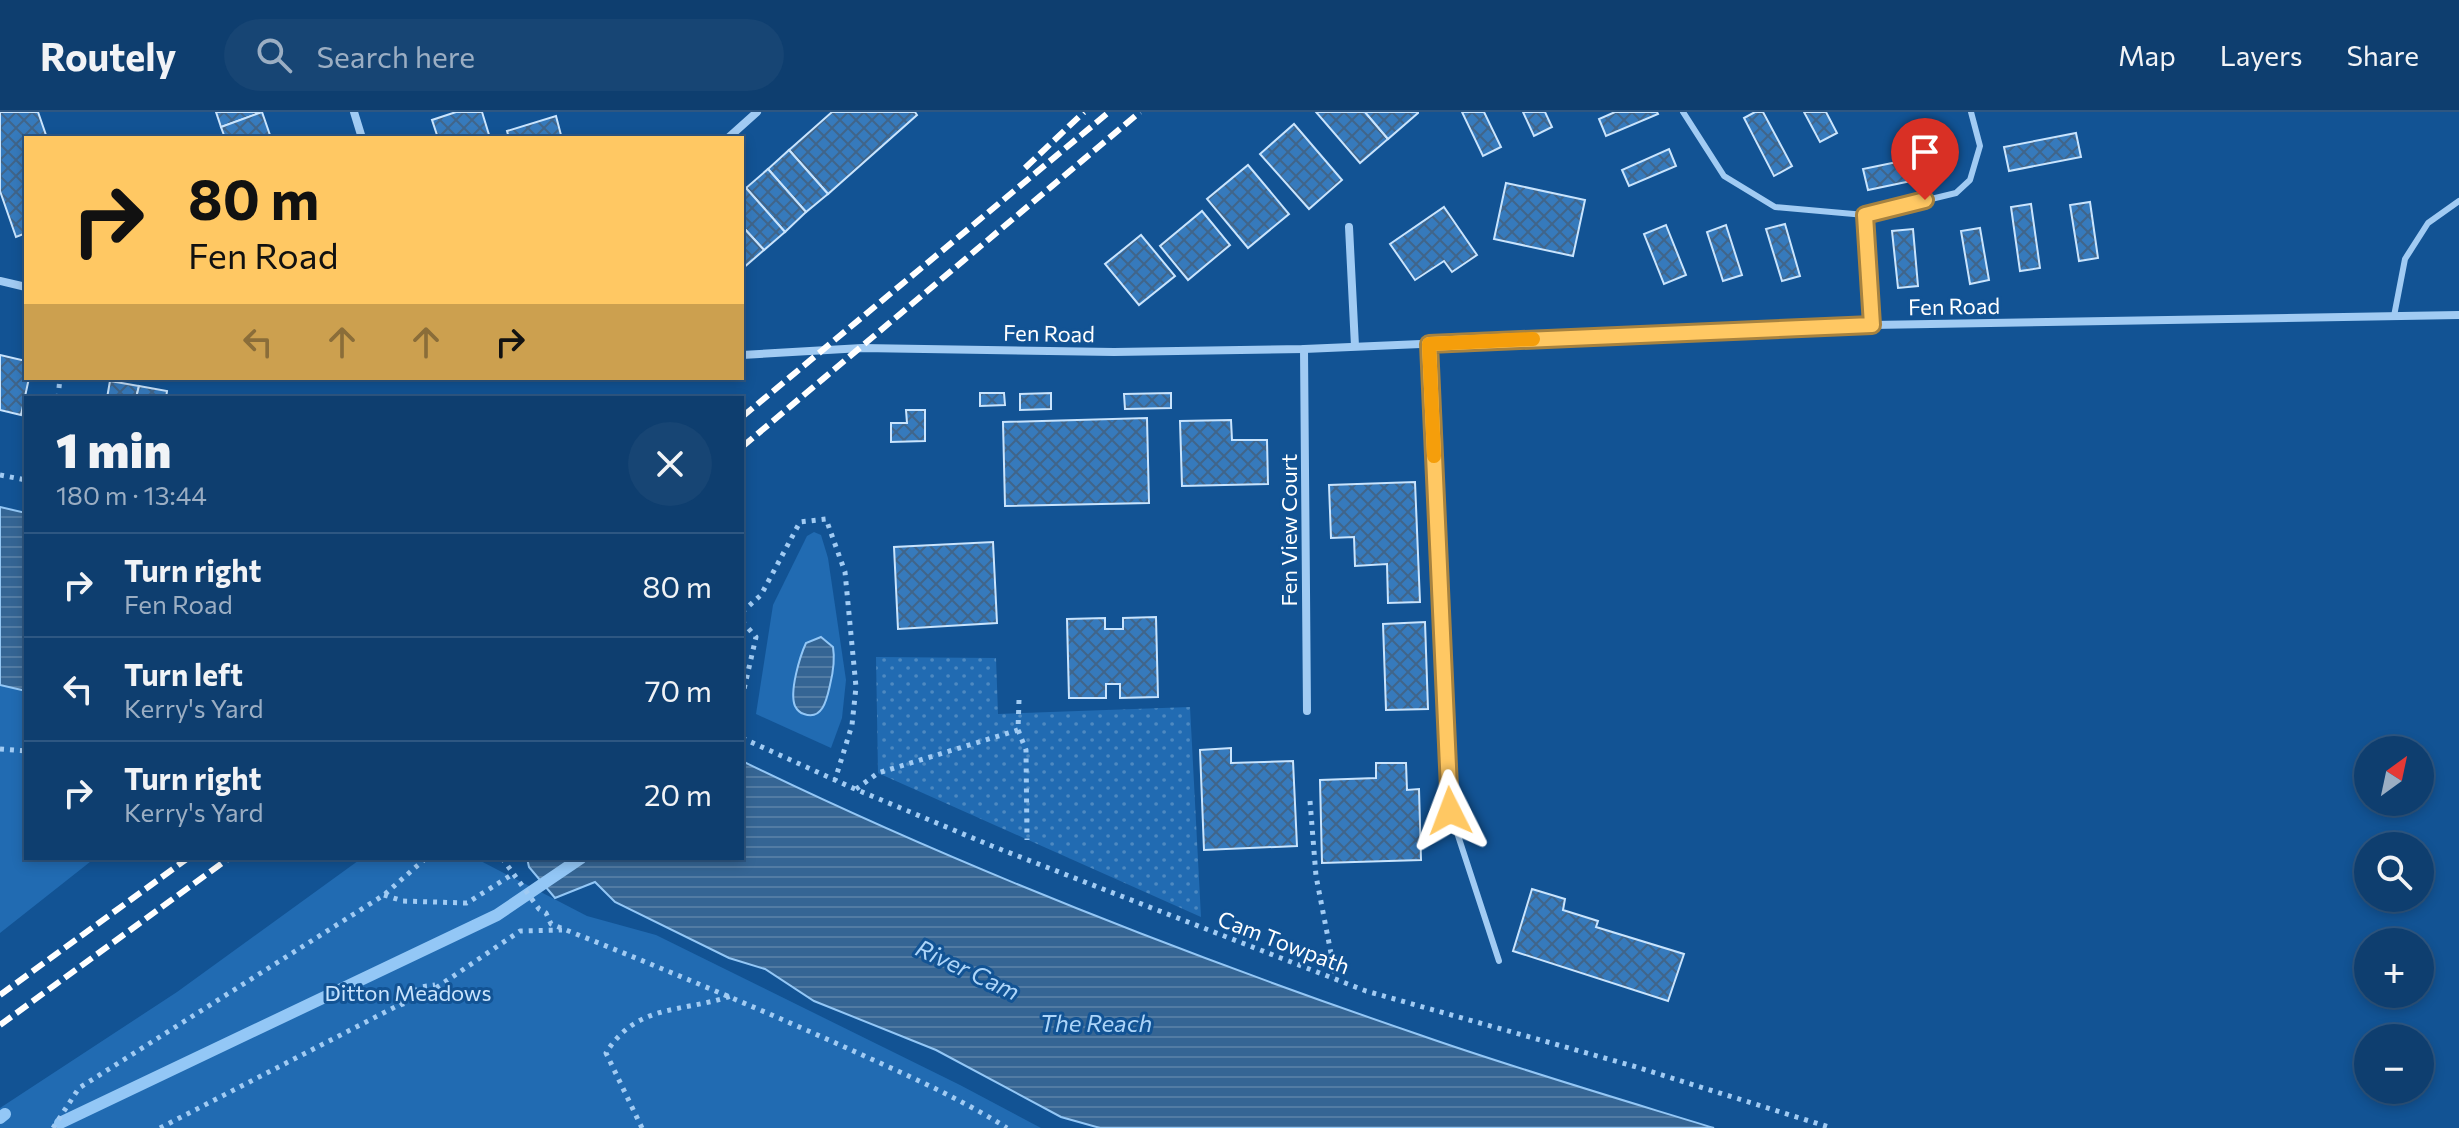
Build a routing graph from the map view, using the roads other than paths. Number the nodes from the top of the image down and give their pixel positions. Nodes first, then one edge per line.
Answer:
1 (354, 112) edge
2 (757, 112) edge
3 (1683, 112) edge
4 (1971, 112) edge
5 (361, 136) edge
6 (730, 136) edge
7 (2459, 201) edge
8 (1865, 215) junction
9 (1349, 227) dead end
10 (0, 281) edge
11 (24, 287) edge
12 (2459, 315) edge
13 (2394, 316) junction
14 (1872, 325) junction
15 (1429, 344) junction
16 (1355, 346) junction
17 (1304, 349) junction
18 (744, 355) edge
19 (1307, 711) dead end
20 (1499, 961) dead end

1 - 5 street
2 - 6 street
3 - 8 lane
4 - 8 lane
7 - 13 lane
8 - 14 lane
9 - 16 street
10 - 11 street
12 - 13 street, Fen Road
13 - 14 street, Fen Road
14 - 15 street, Fen Road
15 - 16 street, Fen Road
15 - 20 lane
16 - 17 street, Fen Road
17 - 18 street, Fen Road
17 - 19 street, Fen View Court

